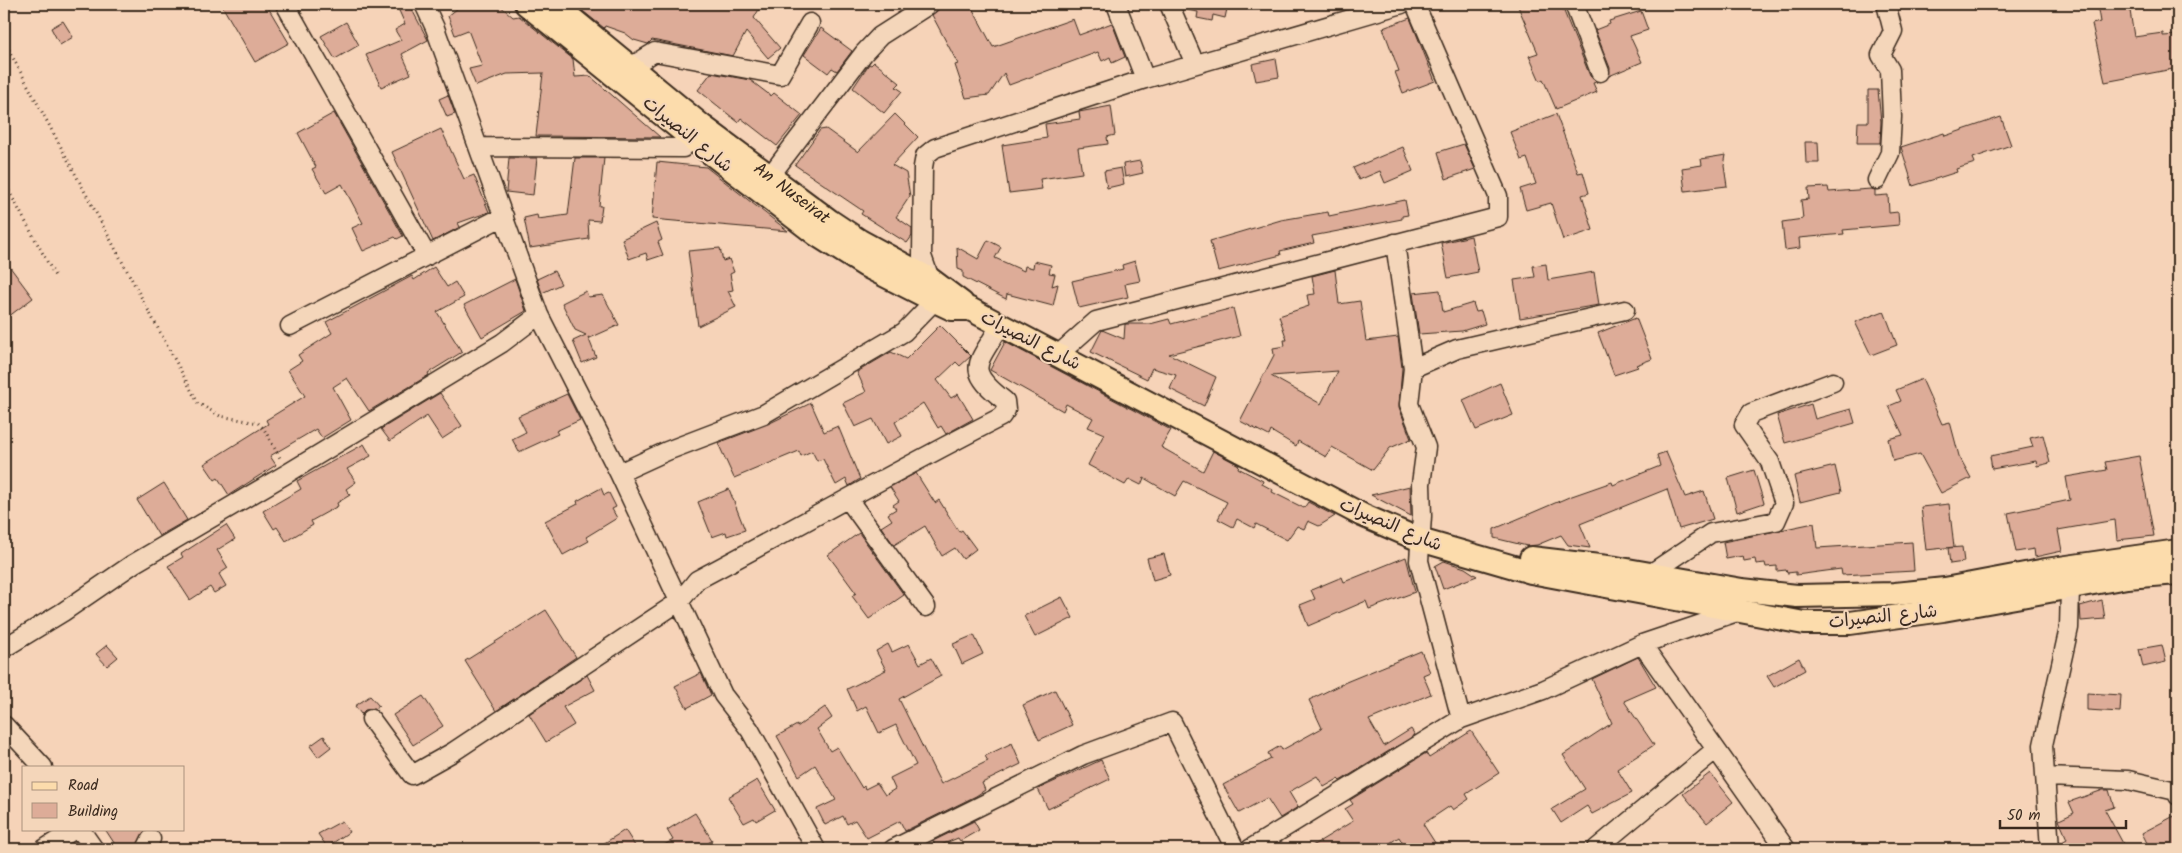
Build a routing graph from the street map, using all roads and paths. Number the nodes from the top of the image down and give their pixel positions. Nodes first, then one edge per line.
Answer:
1 (284, 4) edge
2 (424, 4) edge
3 (526, 4) edge
4 (554, 4) edge
5 (930, 4) edge
6 (1116, 4) edge
7 (1169, 4) edge
8 (1402, 4) edge
9 (1415, 4) edge
10 (1574, 4) edge
11 (1886, 4) edge
12 (810, 23) dead end
13 (4, 41) edge
14 (1195, 64) junction
15 (632, 66) junction
16 (1600, 72) dead end
17 (1145, 79) junction
18 (696, 132) junction
19 (480, 148) junction
20 (770, 176) junction
21 (1877, 180) dead end
22 (4, 182) edge
23 (504, 216) junction
24 (1395, 243) junction
25 (426, 256) junction
26 (56, 276) dead end
27 (937, 290) junction
28 (970, 309) joint
29 (1626, 310) dead end
30 (539, 315) junction
31 (1001, 324) junction
32 (290, 326) dead end
33 (1059, 354) junction
34 (1413, 368) junction
35 (1833, 382) dead end
36 (288, 473) junction
37 (619, 473) junction
38 (848, 499) junction
39 (1420, 540) junction
40 (2178, 551) edge
41 (1473, 555) junction
42 (2178, 572) edge
43 (1650, 574) junction
44 (2070, 588) junction
45 (680, 601) junction
46 (926, 607) dead end
47 (1737, 612) junction
48 (1642, 644) junction
49 (4, 648) edge
50 (371, 719) dead end
51 (1461, 719) junction
52 (4, 725) edge
53 (1715, 750) junction
54 (41, 766) edge
55 (2046, 776) junction
56 (2178, 796) edge
57 (73, 830) edge
58 (81, 830) edge
59 (44, 849) edge
60 (94, 849) edge
61 (816, 849) edge
62 (893, 849) edge
63 (1235, 849) edge
64 (1250, 849) edge
65 (1596, 849) edge
66 (1786, 849) edge
67 (2050, 849) edge

1 - 25 street
2 - 19 street
3 - 18 main road, شارع النصيرات
4 - 15 main road, An Nuseirat
5 - 20 street
6 - 17 street
7 - 14 street
8 - 14 street
9 - 24 street
10 - 16 street
11 - 21 street
12 - 15 street
13 - 36 path
14 - 17 street
15 - 18 main road, An Nuseirat
17 - 27 street
18 - 19 street
18 - 20 main road, An Nuseirat
18 - 27 main road, شارع النصيرات
19 - 23 street
20 - 27 main road, An Nuseirat
22 - 26 path
23 - 25 street
23 - 30 street
24 - 33 street
24 - 34 street
25 - 32 street
27 - 28 main road, An Nuseirat
27 - 37 street
28 - 31 main road, شارع النصيرات
29 - 34 street
30 - 36 street
30 - 37 street
31 - 33 main road, شارع النصيرات
31 - 38 street
33 - 39 main road, شارع النصيرات
34 - 39 street
35 - 43 street
36 - 49 street
37 - 45 street
38 - 45 street
38 - 46 street
39 - 41 main road, شارع النصيرات
39 - 51 street
40 - 43 main road, شارع النصيرات
41 - 43 main road, شارع النصيرات
41 - 47 main road, شارع النصيرات
42 - 44 main road, شارع النصيرات
44 - 47 main road, شارع النصيرات
44 - 55 street
45 - 50 street
45 - 61 street
47 - 48 street
48 - 51 street
48 - 53 street
51 - 64 street
52 - 54 street
53 - 65 street
53 - 66 street
55 - 56 street
55 - 67 street
57 - 59 street
58 - 60 street
62 - 63 street

